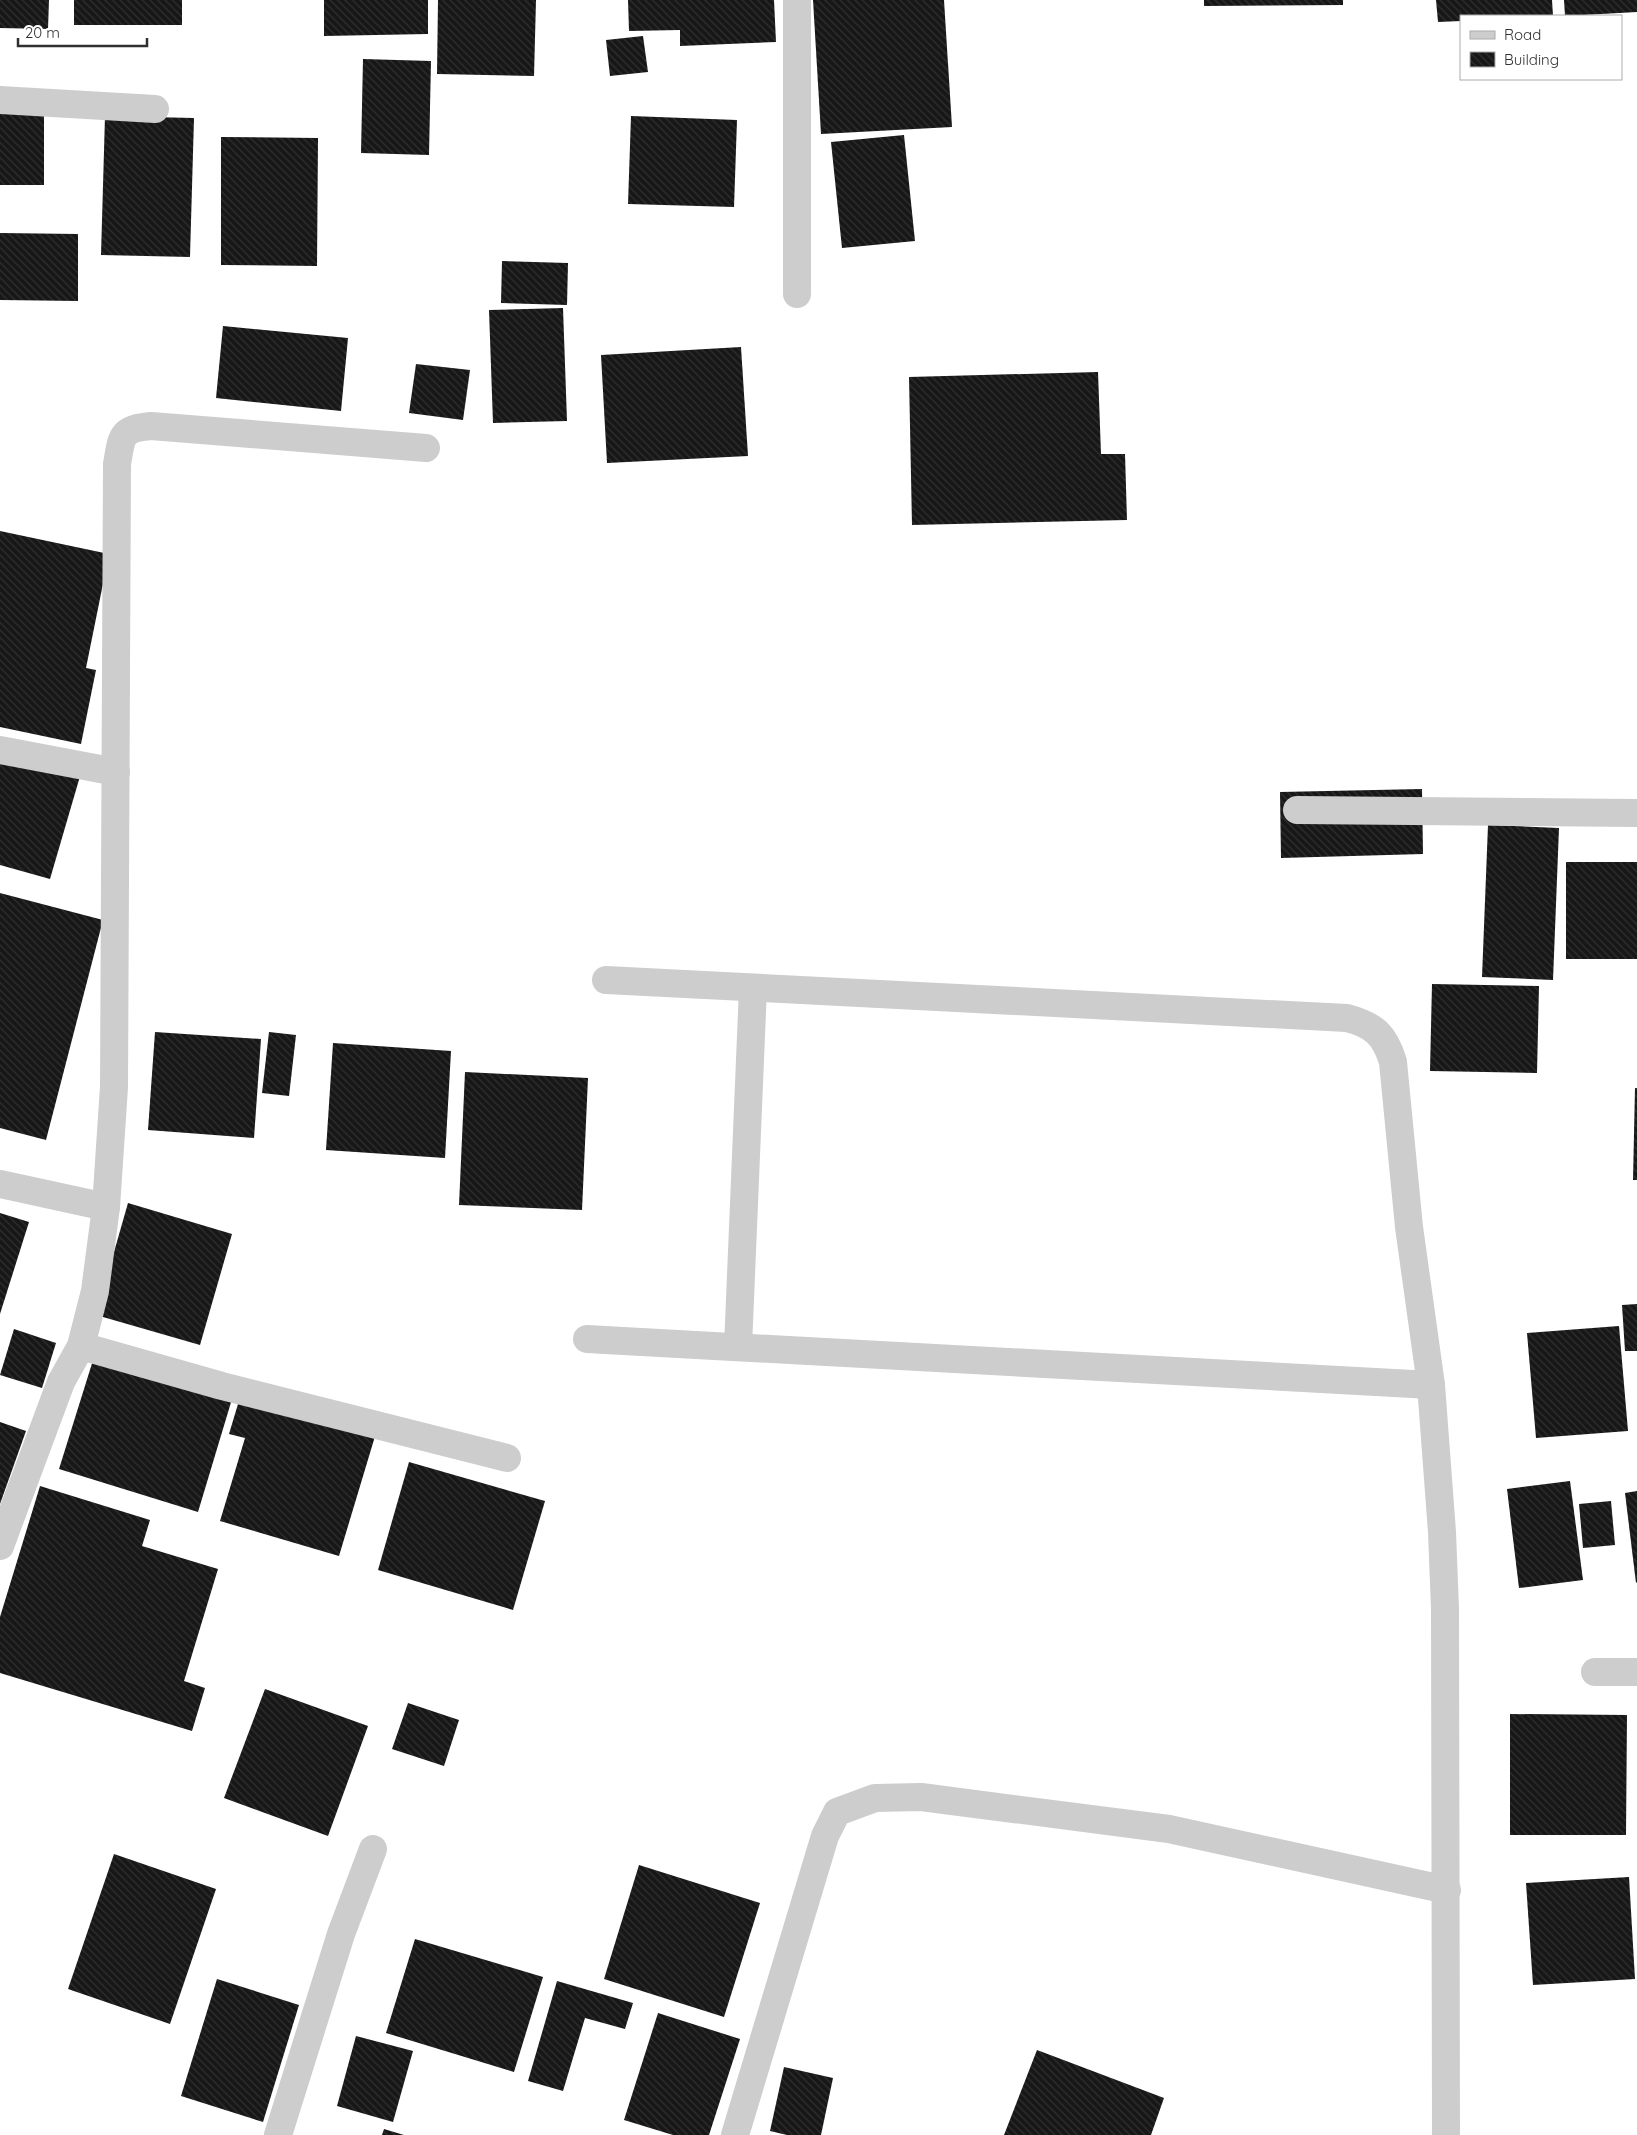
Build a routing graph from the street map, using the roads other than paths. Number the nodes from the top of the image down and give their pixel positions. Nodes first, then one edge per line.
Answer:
1 (797, 0) edge
2 (0, 100) edge
3 (155, 109) dead end
4 (796, 294) dead end
5 (426, 448) dead end
6 (0, 750) edge
7 (116, 772) junction
8 (1297, 810) dead end
9 (1637, 813) edge
10 (606, 980) dead end
11 (753, 988) junction
12 (0, 1184) edge
13 (106, 1207) junction
14 (587, 1339) dead end
15 (81, 1346) junction
16 (738, 1347) junction
17 (1430, 1384) junction
18 (507, 1458) dead end
19 (0, 1546) edge
20 (1595, 1672) dead end
21 (1637, 1672) edge
22 (373, 1849) dead end
23 (1447, 1890) junction
24 (278, 2135) edge
25 (735, 2135) edge
26 (1446, 2135) edge

1 - 4 street
2 - 3 street
5 - 7 street
6 - 7 street
7 - 13 street
8 - 9 street
10 - 11 street
11 - 16 street
11 - 17 street
12 - 13 street
13 - 15 street
14 - 16 street
15 - 18 street
15 - 19 street
16 - 17 street
17 - 23 street
20 - 21 street
22 - 24 street
23 - 25 street
23 - 26 street

